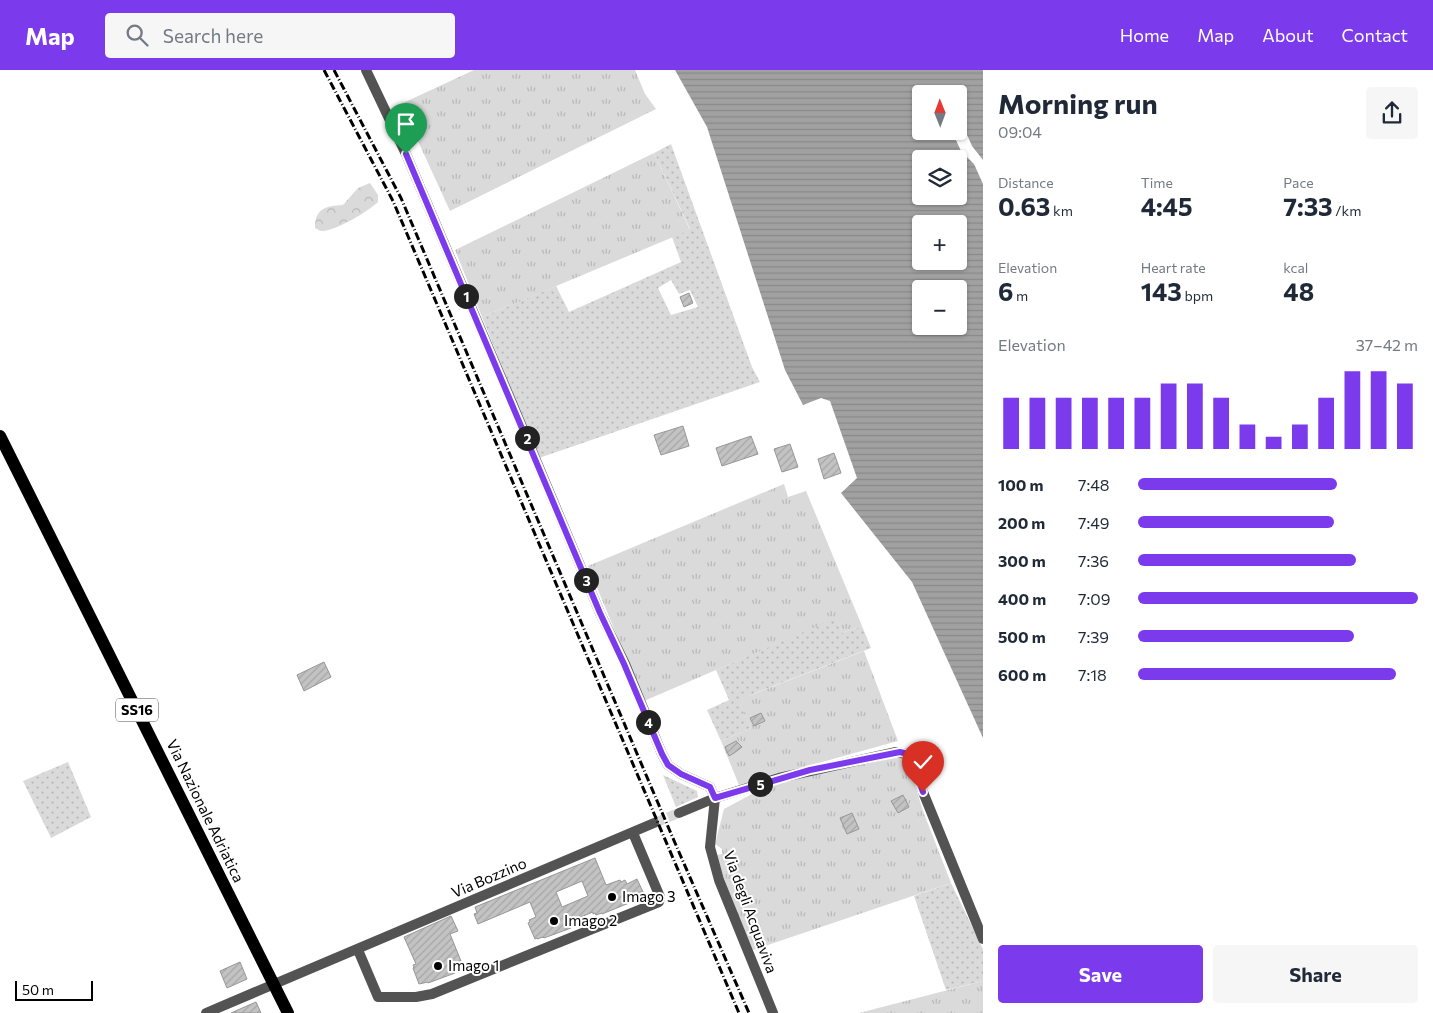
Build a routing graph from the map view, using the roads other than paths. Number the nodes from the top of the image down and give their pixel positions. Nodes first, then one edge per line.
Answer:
1 (366, 70) edge
2 (0, 436) edge
3 (715, 798) junction
4 (679, 813) tunnel mouth
5 (654, 824) tunnel mouth
6 (633, 833) junction
7 (983, 939) edge
8 (358, 950) junction
9 (274, 985) junction
10 (212, 1012) edge
11 (288, 1013) edge
12 (773, 1013) edge

1 - 3 street
2 - 9 main road, Via Nazionale Adriatica / SS16
3 - 4 street
3 - 7 street
3 - 12 street, Via degli Acquaviva
5 - 6 street, Via Bozzino
6 - 8 street, Via Bozzino
6 - 8 street
8 - 9 street, Via Bozzino
9 - 10 street, Via Bozzino
9 - 11 main road, Via Nazionale Adriatica / SS16

